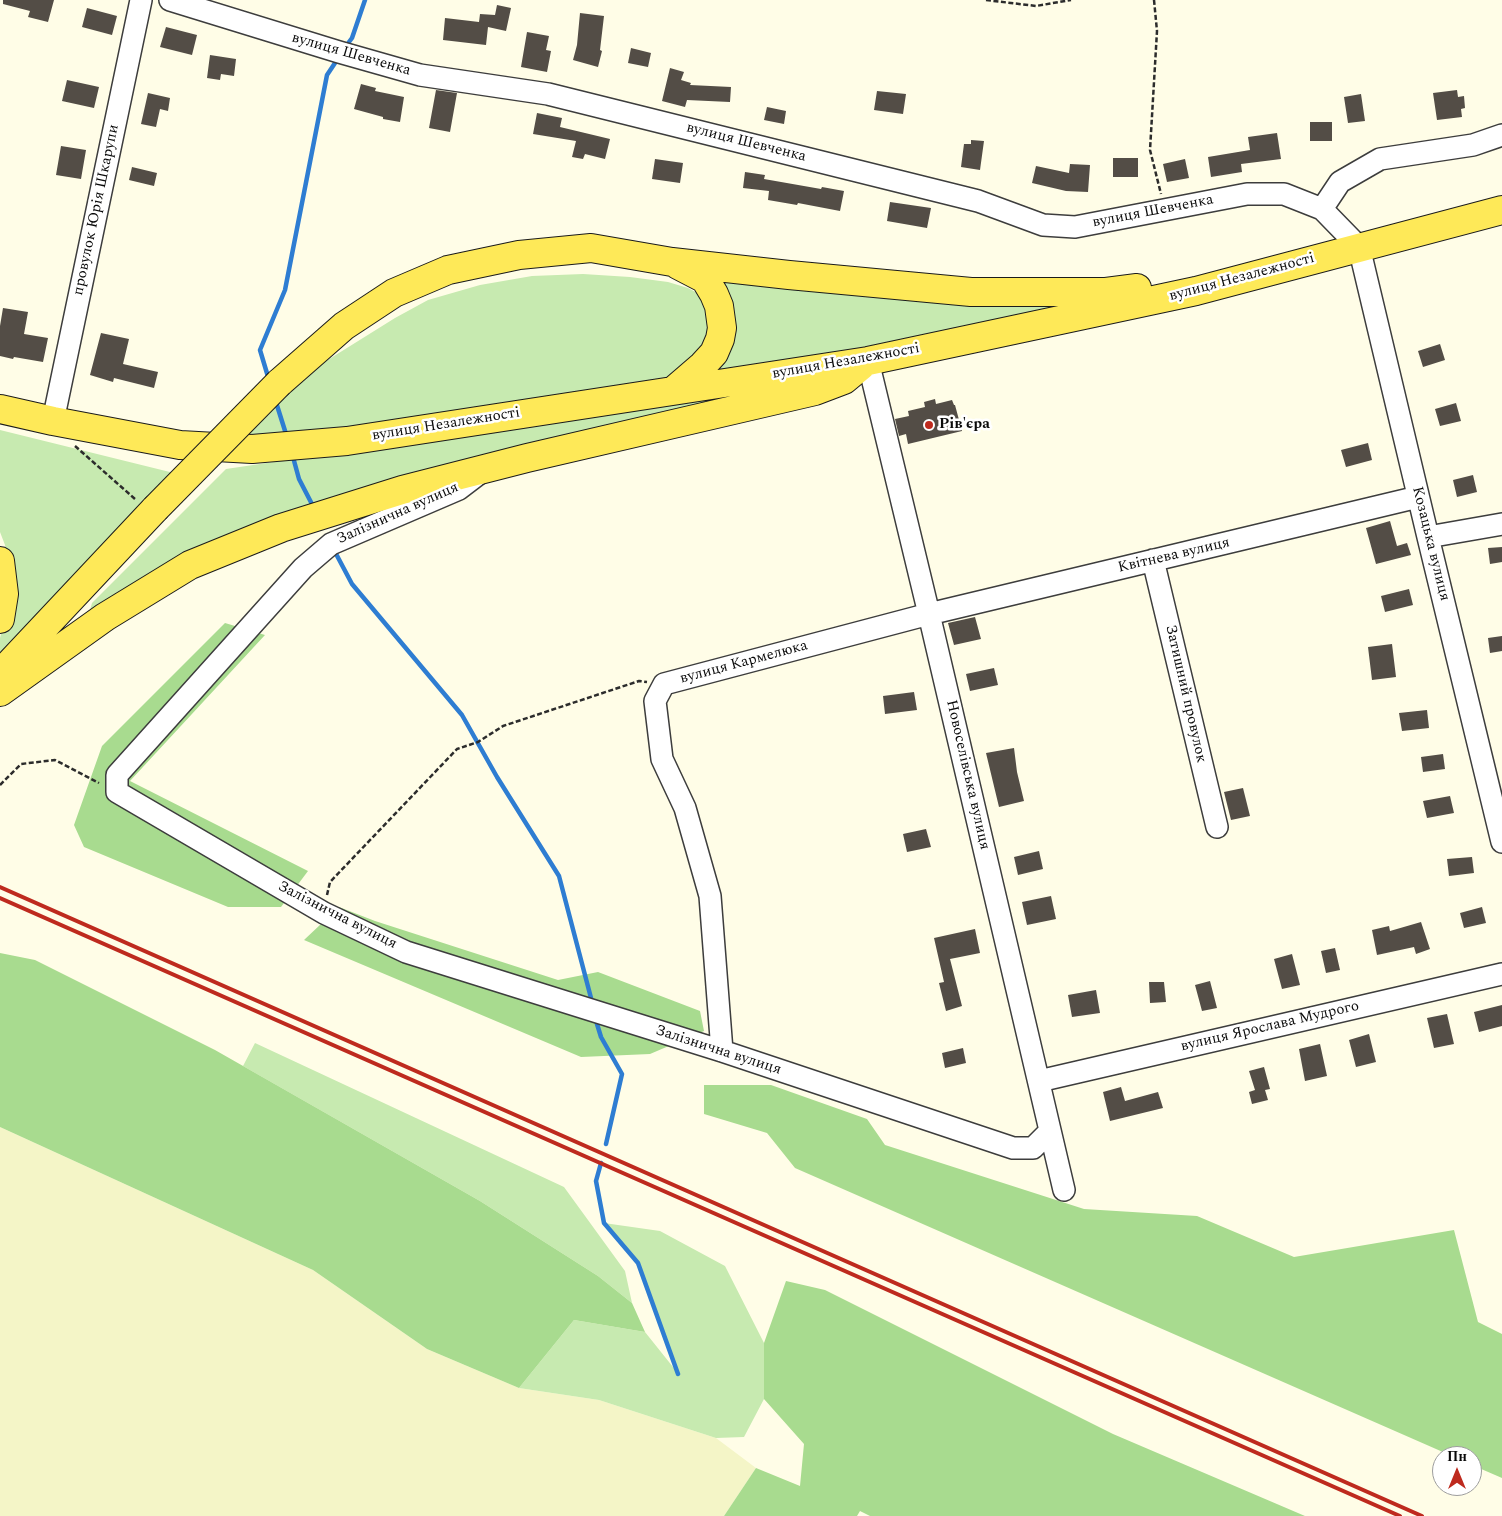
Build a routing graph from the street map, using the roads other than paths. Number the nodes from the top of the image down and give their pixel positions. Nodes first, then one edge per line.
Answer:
1 (141, 0) edge
2 (170, 0) edge
3 (1502, 135) edge
4 (1322, 209) junction
5 (1502, 210) edge
6 (1360, 247) junction
7 (672, 262) junction
8 (1277, 269) junction
9 (868, 361) junction
10 (674, 390) junction
11 (0, 409) edge
12 (54, 421) junction
13 (486, 468) junction
14 (1418, 497) junction
15 (1502, 524) edge
16 (1428, 537) junction
17 (1153, 560) junction
18 (0, 561) edge
19 (929, 614) junction
20 (0, 619) edge
21 (0, 674) edge
22 (0, 692) edge
23 (1217, 827) dead end
24 (1502, 842) edge
25 (1502, 974) edge
26 (722, 1051) junction
27 (1039, 1081) junction
28 (1050, 1131) junction
29 (1064, 1190) dead end

1 - 12 street, провулок Юрія Шкарупи
2 - 4 street, вулиця Шевченка
3 - 4 street
4 - 6 street, вулиця Шевченка
5 - 6 main road, вулиця Незалежності
6 - 8 main road, вулиця Незалежності
6 - 14 street, Козацька вулиця
7 - 8 main road
7 - 10 main road
7 - 21 main road, bridge
8 - 9 main road, вулиця Незалежності
9 - 10 main road, вулиця Незалежності
9 - 13 main road
9 - 19 street, Новоселівська вулиця
10 - 12 main road, вулиця Незалежності
11 - 12 main road, вулиця Незалежності
13 - 22 main road
13 - 26 street, Залізнична вулиця
14 - 16 street, Козацька вулиця
14 - 17 street, Квітнева вулиця
15 - 16 street
16 - 24 street, Козацька вулиця
17 - 19 street, Квітнева вулиця
17 - 23 street, Затишний провулок
18 - 20 main road
19 - 26 street, вулиця Кармелюка
19 - 27 street, Новоселівська вулиця
25 - 27 street, вулиця Ярослава Мудрого
26 - 28 street, Залізнична вулиця
27 - 28 street, Новоселівська вулиця
28 - 29 street, Новоселівська вулиця

